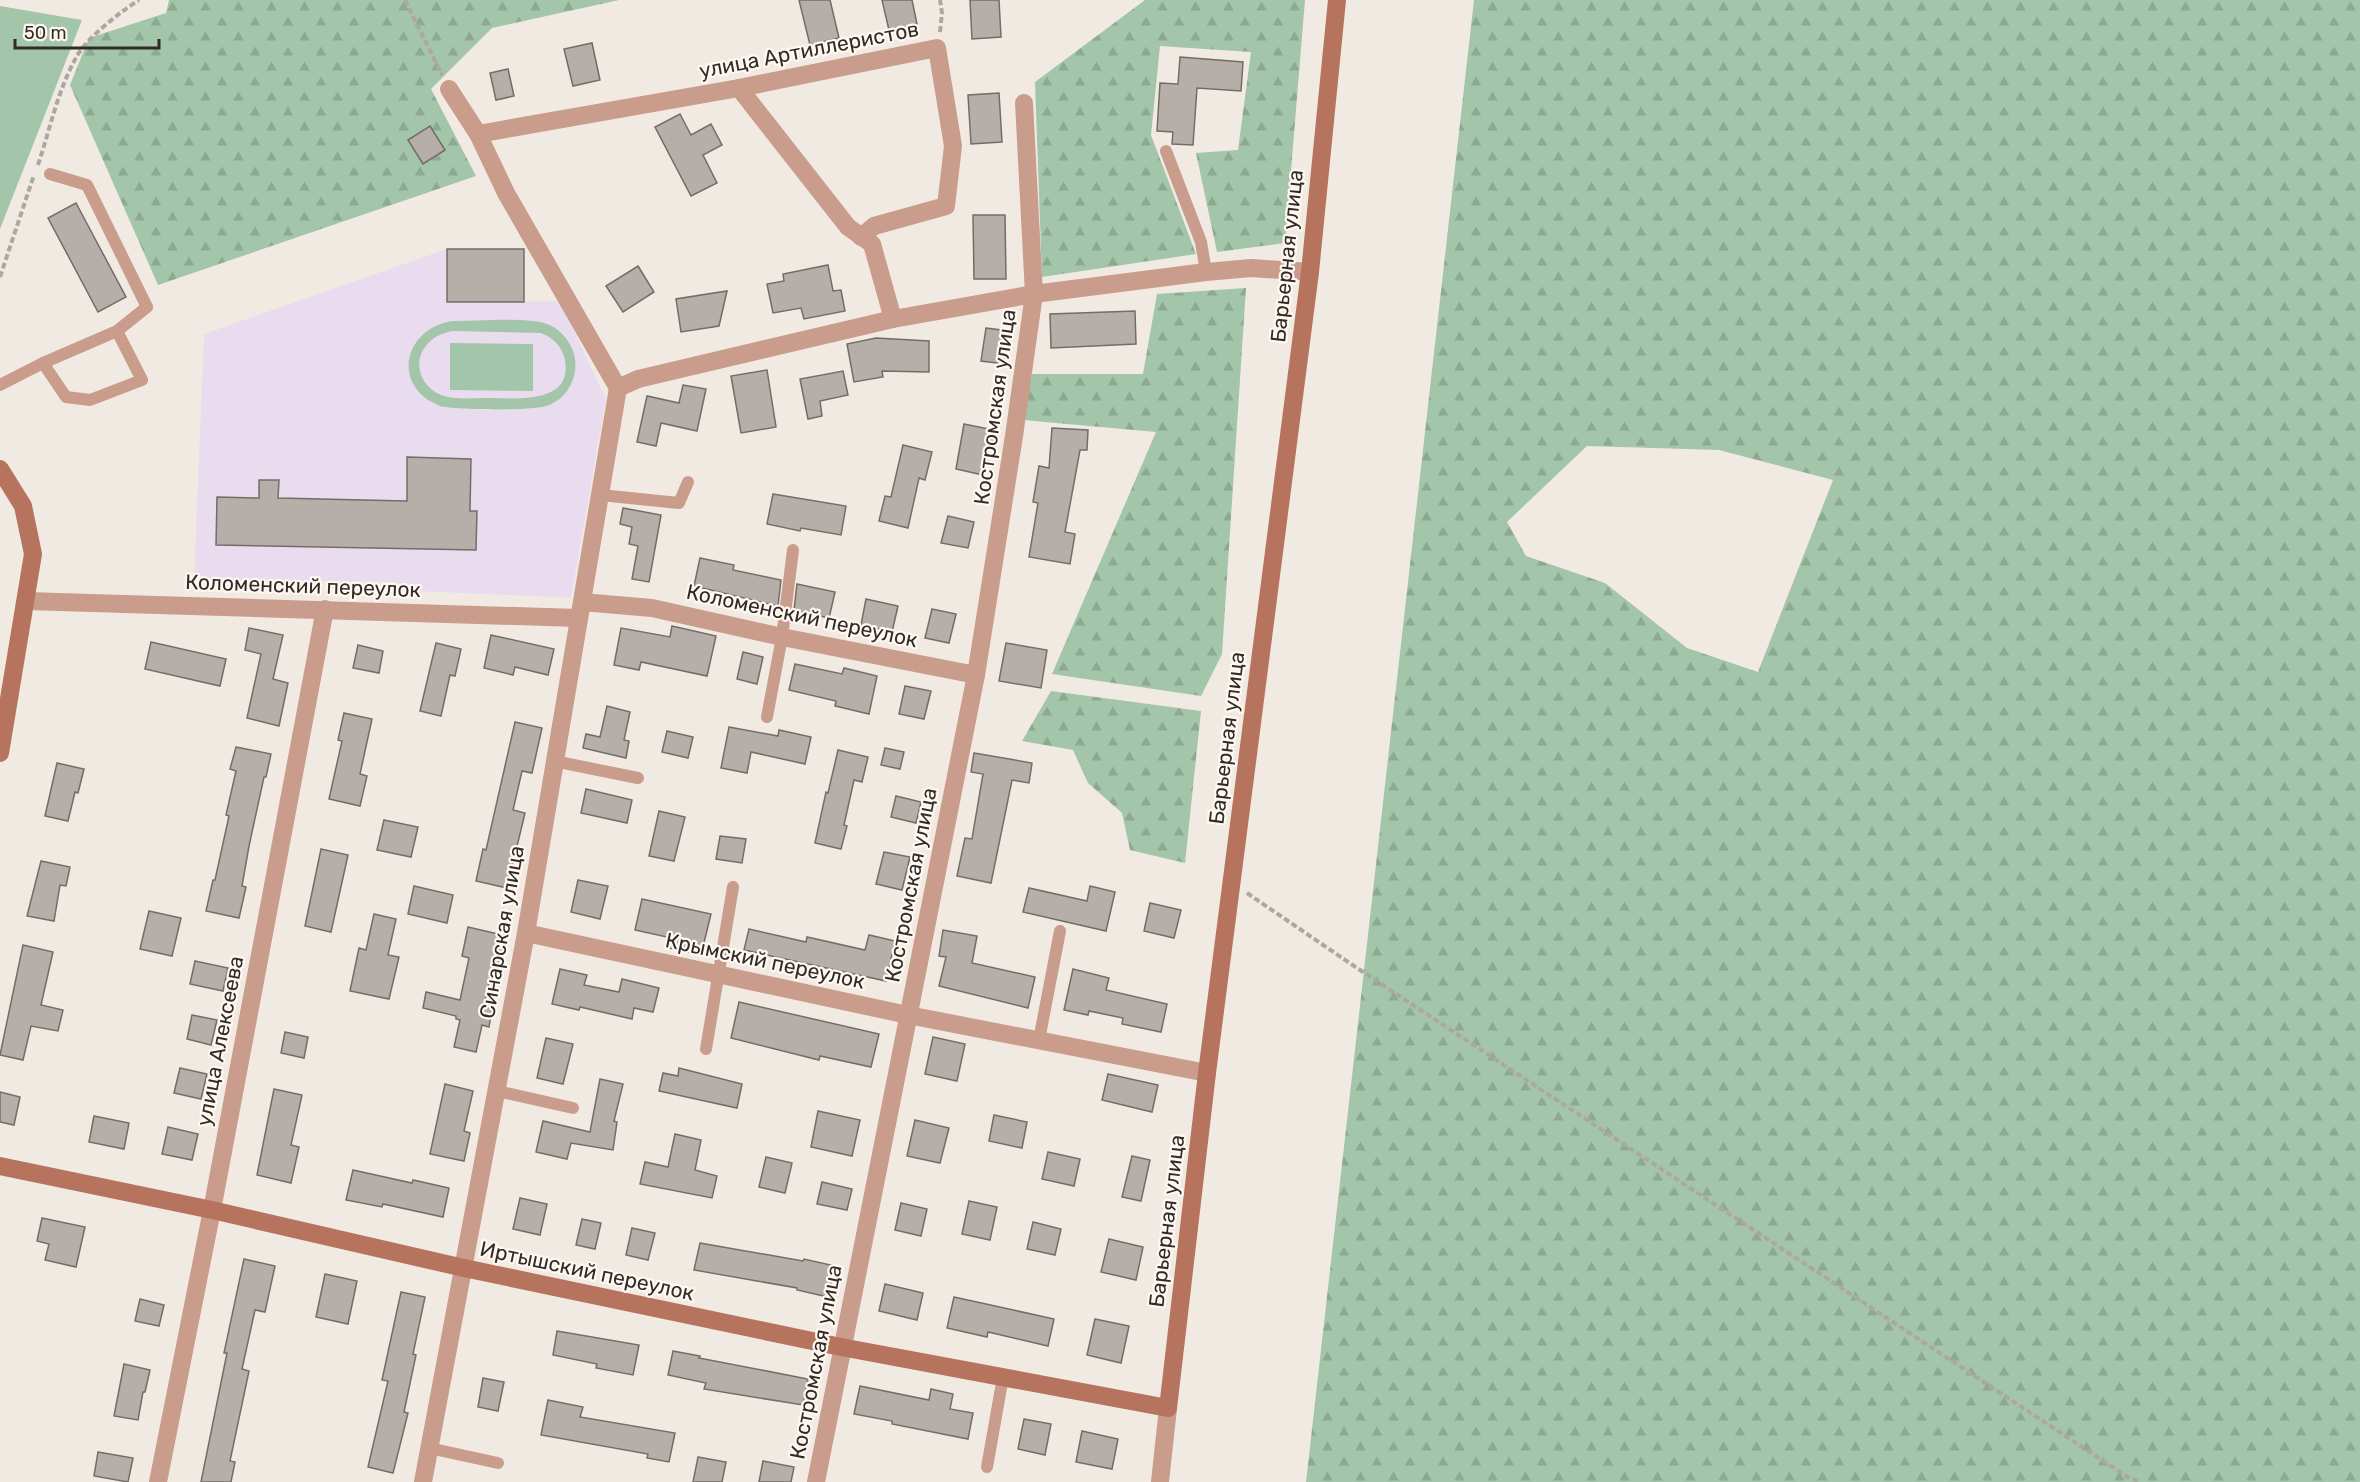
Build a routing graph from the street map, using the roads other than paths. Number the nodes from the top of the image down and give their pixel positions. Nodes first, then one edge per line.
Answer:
1 (1337, 0) edge
2 (739, 88) junction
3 (449, 89) road end
4 (1024, 103) dead end
5 (478, 134) junction
6 (1166, 151) dead end
7 (50, 174) dead end
8 (861, 237) junction
9 (1206, 272) junction
10 (1310, 272) junction
11 (1034, 294) junction
12 (893, 319) junction
13 (117, 331) junction
14 (43, 363) junction
15 (0, 385) edge
16 (618, 388) junction
17 (0, 469) edge
18 (687, 482) dead end
19 (600, 495) junction
20 (792, 550) dead end
21 (26, 601) junction
22 (325, 609) junction
23 (580, 610) junction
24 (782, 637) junction
25 (976, 675) junction
26 (767, 717) dead end
27 (0, 753) edge
28 (554, 761) junction
29 (638, 778) dead end
30 (733, 887) dead end
31 (1060, 931) dead end
32 (526, 933) junction
33 (718, 973) junction
34 (908, 1015) junction
35 (1039, 1040) junction
36 (706, 1048) dead end
37 (1207, 1073) junction
38 (497, 1091) junction
39 (573, 1108) dead end
40 (0, 1166) edge
41 (212, 1210) junction
42 (464, 1268) junction
43 (841, 1347) junction
44 (1003, 1377) junction
45 (1168, 1408) junction
46 (429, 1448) junction
47 (498, 1463) dead end
48 (987, 1467) dead end
49 (158, 1482) edge
50 (423, 1482) edge
51 (816, 1482) edge
52 (1160, 1482) edge

1 - 10 street, Барьерная улица
2 - 5 street, улица Артиллеристов
2 - 8 street
2 - 8 street, улица Артиллеристов
3 - 5 street
4 - 11 street, Костромская улица
5 - 16 street
6 - 9 lane
7 - 13 lane
8 - 12 street
9 - 10 street
9 - 11 street
10 - 37 street, Барьерная улица
11 - 12 street
11 - 25 street, Костромская улица
12 - 16 street
13 - 14 lane
13 - 14 lane
14 - 15 lane
16 - 19 street, Синарская улица
17 - 21 street
18 - 19 lane
19 - 23 street, Синарская улица
20 - 24 lane
21 - 22 street, Коломенский переулок
21 - 27 street
22 - 23 street, Коломенский переулок
22 - 41 street, улица Алексеева
23 - 24 street, Коломенский переулок
23 - 28 street, Синарская улица
24 - 25 street, Коломенский переулок
24 - 26 lane
25 - 34 street, Костромская улица
28 - 29 lane
28 - 32 street, Синарская улица
30 - 33 lane
31 - 35 lane
32 - 33 street, Крымский переулок
32 - 38 street, Синарская улица
33 - 34 street, Крымский переулок
33 - 36 lane
34 - 35 street, Крымский переулок
34 - 43 street, Костромская улица
35 - 37 street, Крымский переулок
37 - 45 street, Барьерная улица
38 - 39 lane
38 - 42 street, Синарская улица
40 - 41 street, Иртышский переулок
41 - 42 street, Иртышский переулок
41 - 49 street, улица Алексеева
42 - 43 street, Иртышский переулок
42 - 46 street, Синарская улица
43 - 44 street, Иртышский переулок
43 - 51 street, Костромская улица
44 - 45 street, Иртышский переулок
44 - 48 lane
45 - 52 street, Барьерная улица
46 - 47 lane
46 - 50 street, Синарская улица

